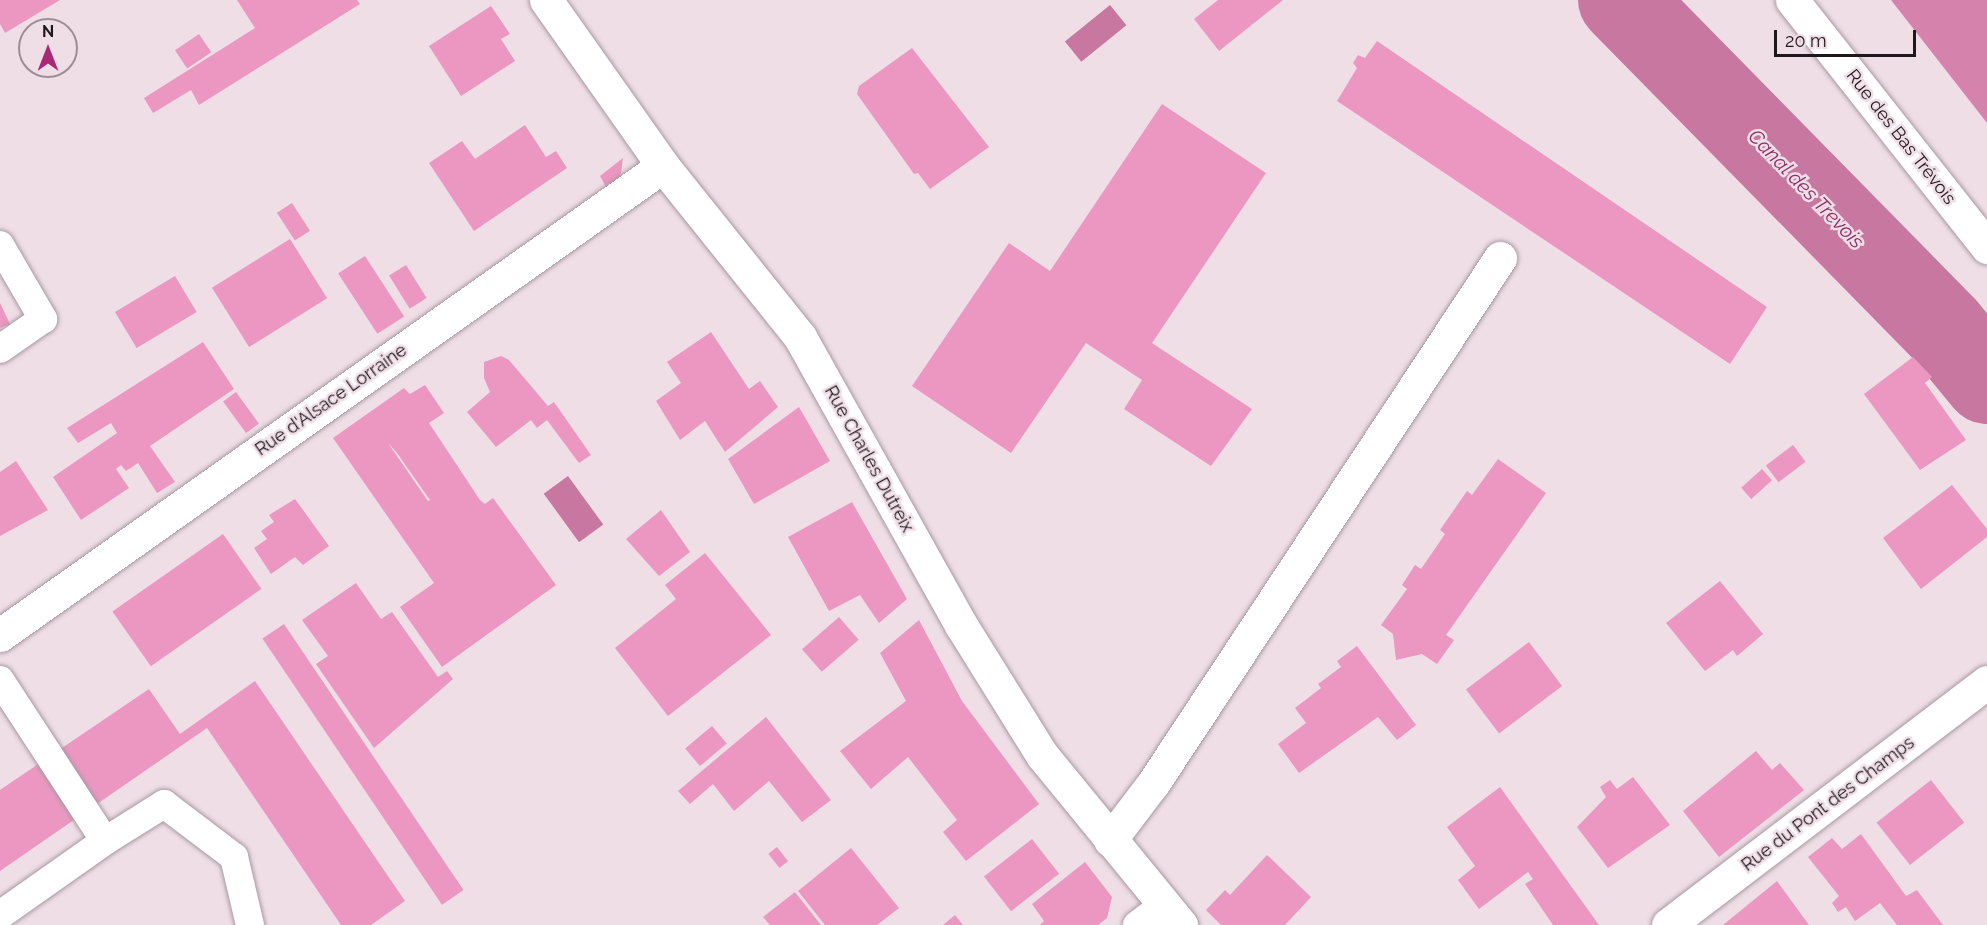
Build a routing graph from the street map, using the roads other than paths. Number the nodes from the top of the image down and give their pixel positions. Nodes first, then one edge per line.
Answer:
1 (546, 0) edge
2 (1792, 0) edge
3 (663, 166) junction
4 (0, 245) edge
5 (1987, 246) edge
6 (1500, 258) dead end
7 (0, 349) edge
8 (0, 635) edge
9 (0, 680) edge
10 (1987, 682) edge
11 (1110, 840) junction
12 (105, 841) junction
13 (0, 915) edge
14 (1160, 919) edge
15 (250, 925) edge
16 (1668, 925) edge

1 - 3 street, Rue Charles Dutreix
2 - 5 street, Rue des Bas Trévois
3 - 8 street, Rue d'Alsace Lorraine
3 - 11 street, Rue Charles Dutreix
4 - 7 lane
6 - 11 street
9 - 12 lane
10 - 16 street, Rue du Pont des Champs
11 - 14 street, Rue Charles Dutreix
12 - 13 lane
12 - 15 lane

